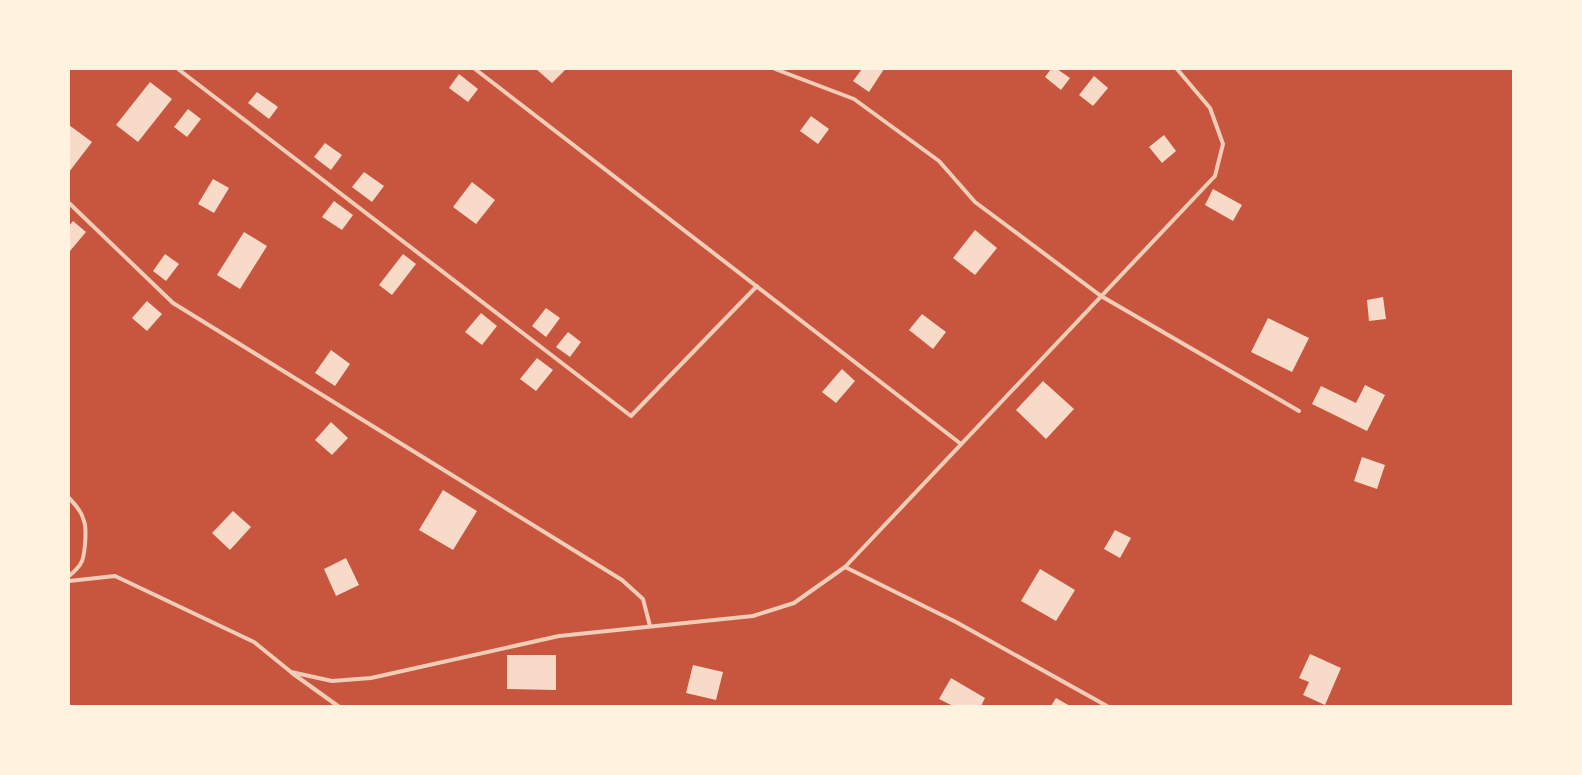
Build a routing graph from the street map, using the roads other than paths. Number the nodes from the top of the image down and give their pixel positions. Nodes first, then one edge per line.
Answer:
1 (178, 69) edge
2 (475, 69) edge
3 (775, 69) edge
4 (1177, 69) edge
5 (69, 203) edge
6 (758, 286) junction
7 (1101, 296) junction
8 (1299, 411) dead end
9 (961, 444) junction
10 (69, 498) edge
11 (845, 567) junction
12 (69, 576) edge
13 (69, 581) edge
14 (650, 626) junction
15 (290, 672) junction
16 (338, 706) edge
17 (1107, 706) edge

1 - 6 lane
2 - 6 lane
3 - 7 lane
4 - 7 lane
5 - 14 lane
6 - 9 lane
7 - 8 lane
7 - 9 lane
9 - 11 lane
10 - 12 lane
11 - 14 lane
11 - 17 lane
13 - 15 lane
14 - 15 lane
15 - 16 lane

